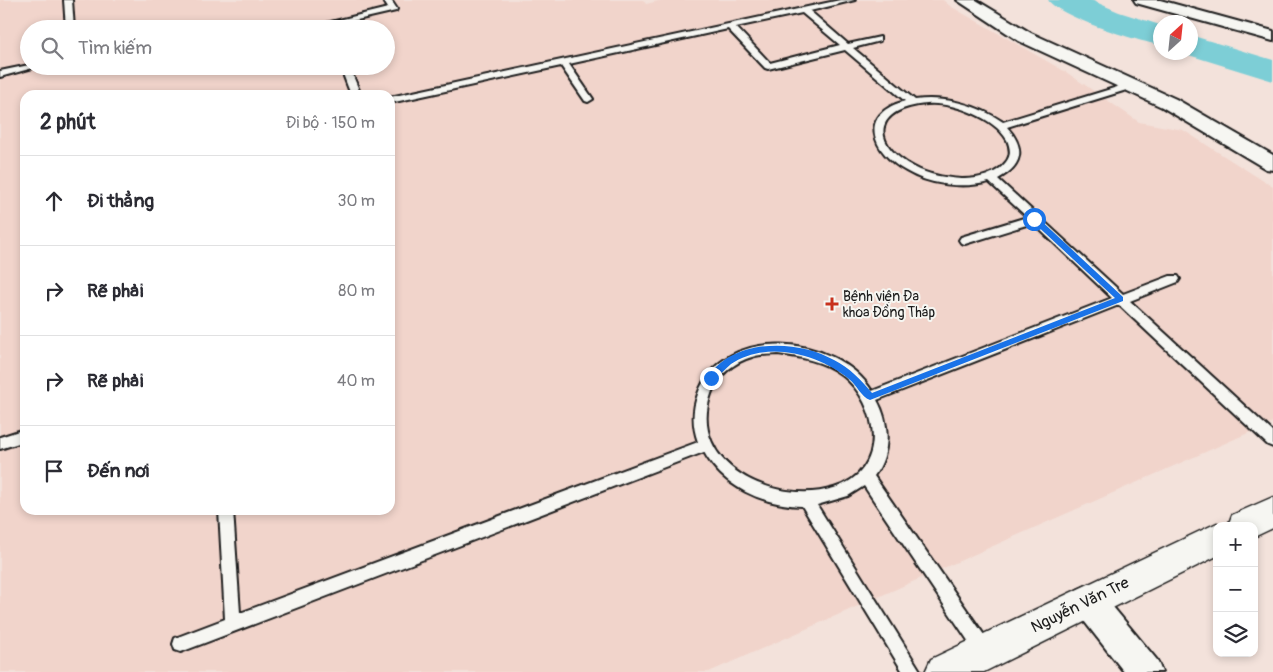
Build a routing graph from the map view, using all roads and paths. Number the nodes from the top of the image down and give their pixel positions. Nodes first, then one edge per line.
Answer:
1 (68, 0) edge
2 (387, 0) edge
3 (852, 0) edge
4 (965, 0) edge
5 (1142, 0) edge
6 (805, 11) junction
7 (69, 20) edge
8 (351, 20) edge
9 (731, 27) junction
10 (1273, 36) edge
11 (877, 39) dead end
12 (847, 47) junction
13 (564, 63) junction
14 (20, 70) edge
15 (0, 74) edge
16 (348, 75) edge
17 (1130, 86) junction
18 (354, 90) edge
19 (395, 99) edge
20 (588, 99) dead end
21 (913, 103) junction
22 (1001, 126) junction
23 (1273, 164) edge
24 (991, 178) junction
25 (1034, 219) junction
26 (966, 240) dead end
27 (1174, 279) dead end
28 (1121, 299) junction
29 (870, 397) junction
30 (20, 437) edge
31 (1273, 441) edge
32 (0, 443) edge
33 (706, 445) junction
34 (865, 475) junction
35 (806, 500) junction
36 (1273, 512) edge
37 (226, 515) edge
38 (1252, 522) edge
39 (1213, 541) edge
40 (1088, 601) junction
41 (233, 624) junction
42 (181, 644) dead end
43 (985, 651) junction
44 (913, 672) edge
45 (944, 672) edge
46 (1145, 672) edge

1 - 7 lane
2 - 8 lane
3 - 6 lane
4 - 17 street
5 - 10 street
6 - 9 lane
6 - 12 lane
9 - 12 lane
9 - 13 lane
11 - 12 lane
12 - 21 lane
13 - 19 lane
13 - 20 lane
14 - 15 lane
16 - 18 lane
17 - 22 lane
17 - 23 street
21 - 22 lane
21 - 24 lane
22 - 24 lane
24 - 25 lane
25 - 26 lane
25 - 28 lane
27 - 28 lane
28 - 29 lane
28 - 31 lane
29 - 33 lane
29 - 34 lane
30 - 32 lane
33 - 35 lane
33 - 41 lane
34 - 35 lane
34 - 43 lane
35 - 44 lane
36 - 38 street
37 - 41 lane
39 - 40 street, Nguyễn Văn Tre
40 - 43 street, Nguyễn Văn Tre
40 - 46 street
41 - 42 lane
43 - 45 street, Nguyễn Văn Tre

